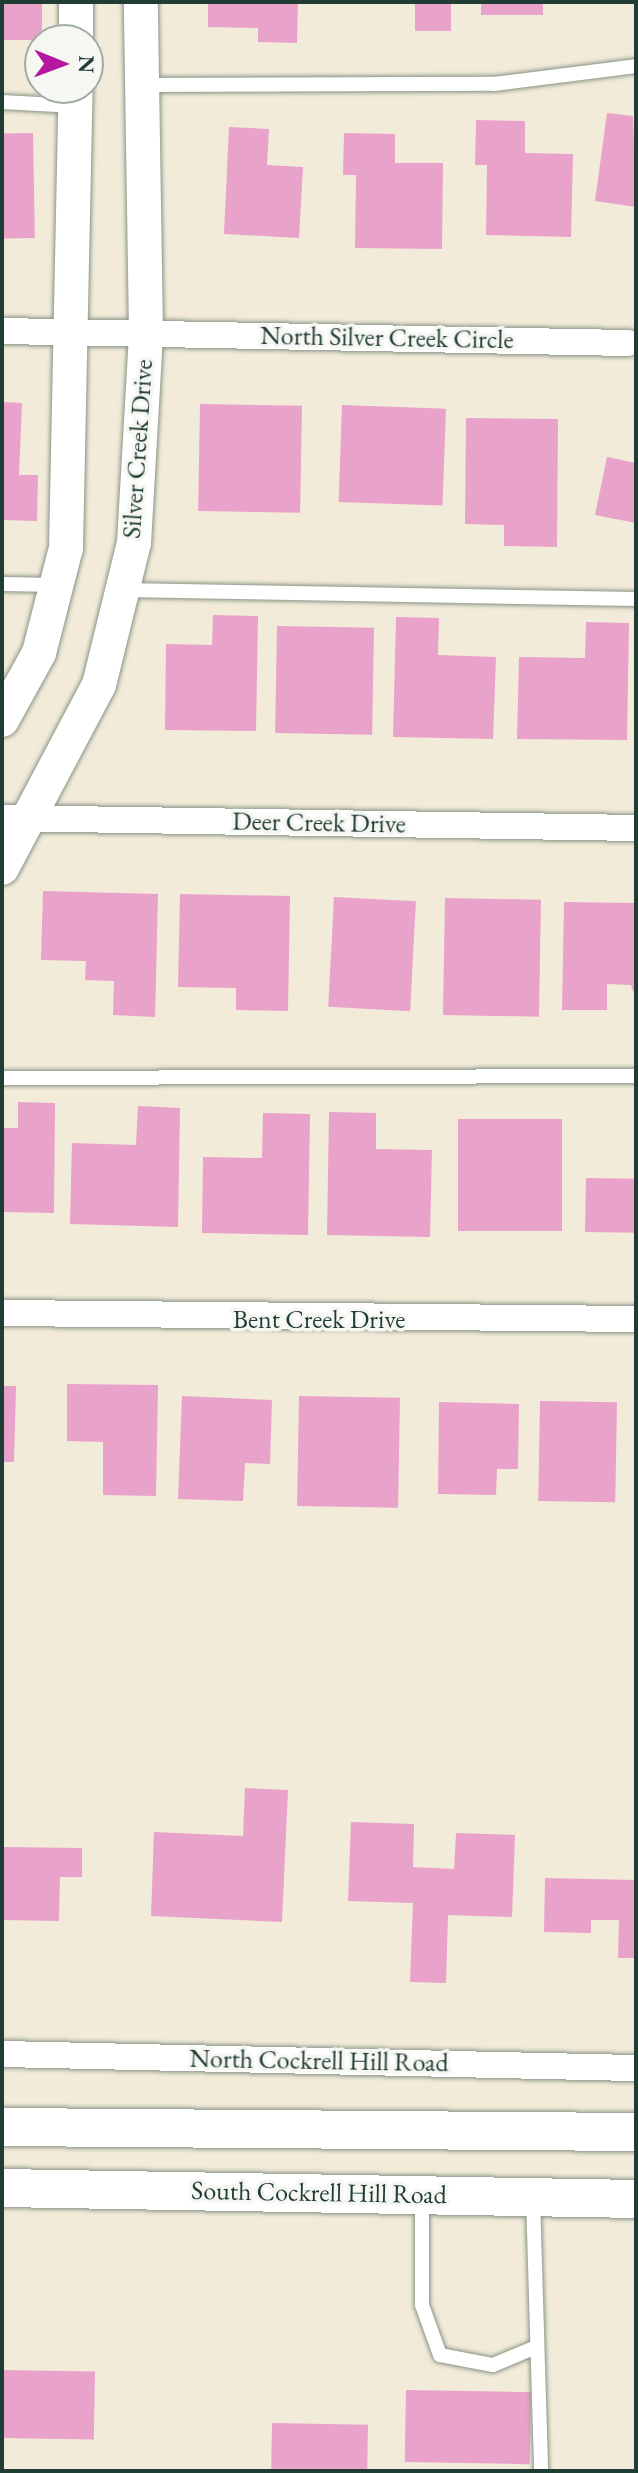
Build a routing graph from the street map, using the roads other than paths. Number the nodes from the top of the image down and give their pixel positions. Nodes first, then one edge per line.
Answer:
1 (76, 2) edge
2 (141, 2) edge
3 (76, 24) edge
4 (636, 66) edge
5 (140, 85) junction
6 (24, 101) edge
7 (2, 102) edge
8 (76, 104) edge
9 (2, 331) edge
10 (74, 332) junction
11 (146, 333) junction
12 (628, 343) dead end
13 (2, 584) edge
14 (58, 585) junction
15 (123, 590) junction
16 (636, 599) edge
17 (2, 720) edge
18 (16, 818) edge
19 (636, 828) edge
20 (2, 868) edge
21 (636, 1076) edge
22 (2, 1078) edge
23 (2, 1313) edge
24 (636, 1319) edge
25 (2, 2054) edge
26 (636, 2068) edge
27 (2, 2127) edge
28 (636, 2132) edge
29 (2, 2188) edge
30 (422, 2195) junction
31 (533, 2197) junction
32 (636, 2199) edge
33 (536, 2347) junction
34 (541, 2471) edge

1 - 3 street
2 - 5 street, Silver Creek Drive
4 - 5 lane
5 - 11 street, Silver Creek Drive
6 - 7 lane
8 - 10 street
9 - 10 street, North Silver Creek Circle
10 - 11 street, North Silver Creek Circle
10 - 14 street
11 - 12 street, North Silver Creek Circle
11 - 15 street, Silver Creek Drive
13 - 14 lane
14 - 17 street
15 - 16 lane
15 - 18 street, Silver Creek Drive
18 - 19 street, Deer Creek Drive
18 - 20 street, Silver Creek Drive
21 - 22 lane
23 - 24 street, Bent Creek Drive
25 - 26 street, North Cockrell Hill Road
27 - 28 main road
29 - 30 main road, South Cockrell Hill Road
30 - 31 main road, South Cockrell Hill Road
30 - 33 lane
31 - 32 main road, South Cockrell Hill Road
31 - 33 lane
33 - 34 lane

